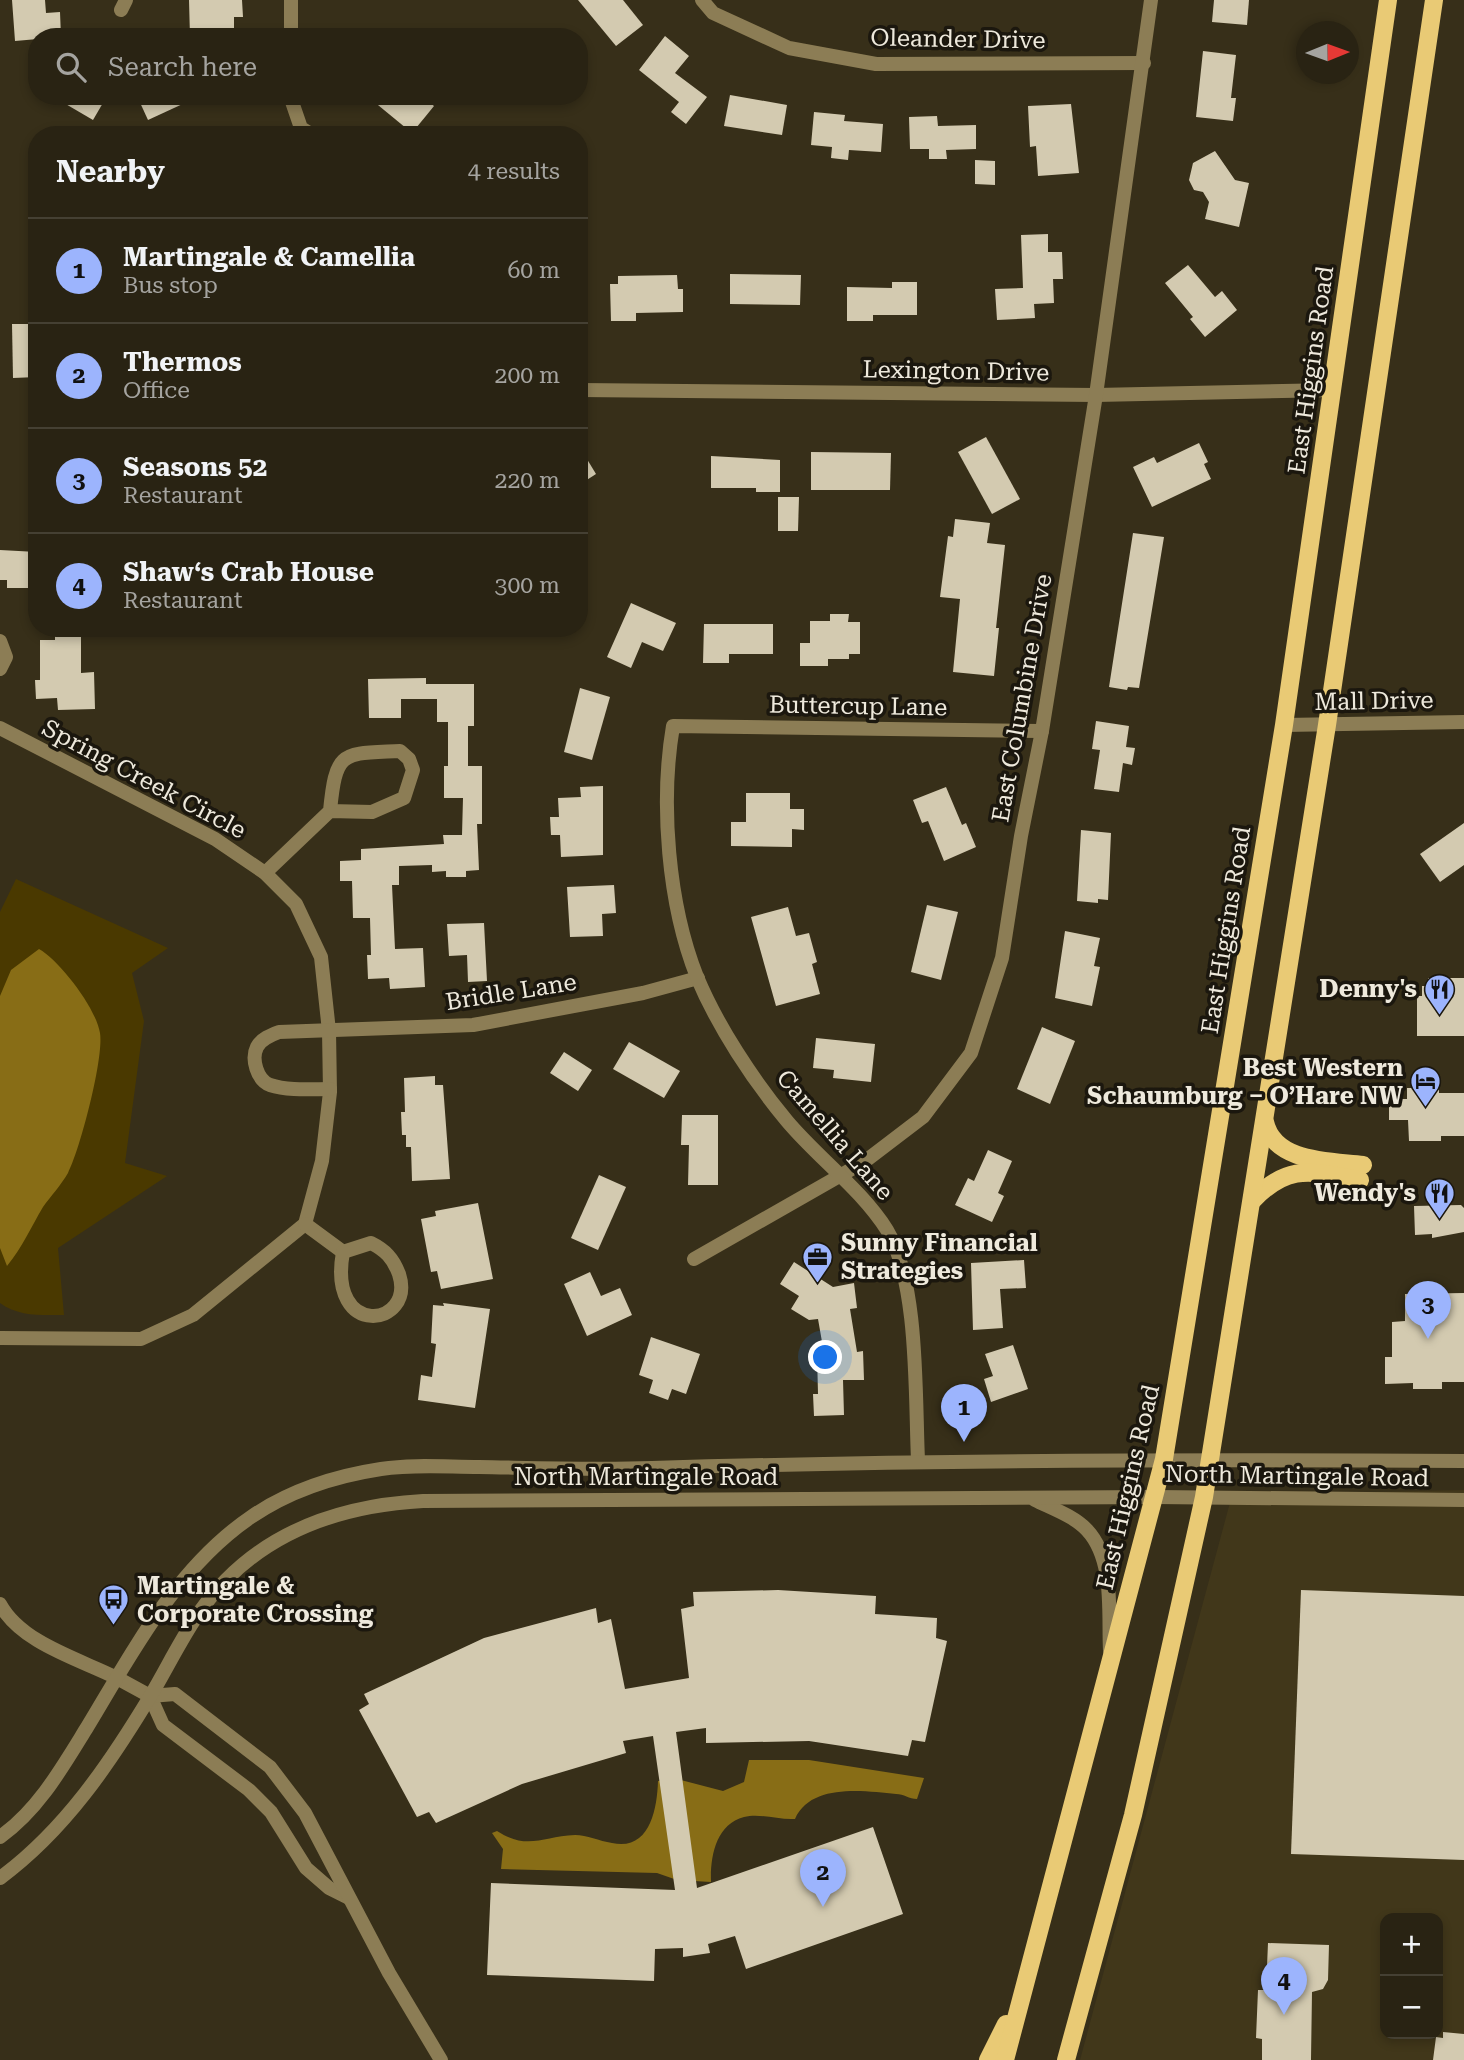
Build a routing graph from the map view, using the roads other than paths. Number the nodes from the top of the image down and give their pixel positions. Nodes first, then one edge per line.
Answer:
1 (291, 0) edge
2 (702, 0) edge
3 (1151, 0) edge
4 (1388, 0) edge
5 (1434, 0) edge
6 (291, 28) edge
7 (1144, 63) junction
8 (294, 105) edge
9 (303, 126) edge
10 (588, 390) edge
11 (1332, 390) junction
12 (1096, 395) junction
13 (0, 641) edge
14 (0, 669) edge
15 (1464, 722) edge
16 (1284, 725) junction
17 (1327, 725) junction
18 (673, 726) joint
19 (0, 728) edge
20 (1042, 731) junction
21 (330, 811) junction
22 (265, 873) junction
23 (698, 978) junction
24 (329, 1031) junction
25 (330, 1088) junction
26 (1265, 1121) junction
27 (840, 1177) junction
28 (1252, 1201) junction
29 (304, 1224) junction
30 (343, 1252) junction
31 (694, 1259) dead end
32 (0, 1338) edge
33 (1164, 1459) junction
34 (1210, 1459) junction
35 (918, 1460) junction
36 (1464, 1461) edge
37 (1156, 1497) junction
38 (1204, 1497) junction
39 (1030, 1498) junction
40 (1464, 1500) edge
41 (0, 1604) edge
42 (1110, 1669) junction
43 (117, 1678) junction
44 (150, 1696) junction
45 (0, 1837) edge
46 (0, 1878) edge
47 (349, 1898) junction
48 (1023, 1993) junction
49 (1079, 2014) junction
50 (441, 2060) edge
51 (988, 2060) edge
52 (1005, 2060) edge
53 (1066, 2060) edge
54 (1076, 2060) edge

1 - 6 street
2 - 7 street, Oleander Drive
3 - 7 street, East Columbine Drive
4 - 11 main road, East Higgins Road
5 - 17 main road
7 - 12 street, East Columbine Drive
8 - 9 street
10 - 12 street, Lexington Drive
11 - 12 street, Lexington Drive
11 - 16 main road, East Higgins Road
12 - 20 street, East Columbine Drive
13 - 14 street
15 - 17 street, Mall Drive
16 - 17 street, Mall Drive
16 - 33 main road, East Higgins Road
17 - 26 main road
18 - 20 street, Buttercup Lane
18 - 23 street, Camellia Lane
19 - 22 street, Spring Creek Circle
20 - 27 street, East Columbine Drive
21 - 21 street
21 - 22 street
22 - 24 street, Spring Creek Circle
23 - 24 street, Bridle Lane
23 - 27 street, Camellia Lane
24 - 25 street, Spring Creek Circle
24 - 25 street, Bridle Lane
25 - 29 street, Spring Creek Circle
26 - 28 main road
26 - 28 main road
27 - 31 street, East Columbine Drive
27 - 35 street, Camellia Lane
28 - 34 main road
29 - 30 street
29 - 32 street
30 - 30 street
33 - 34 street, North Martingale Road
33 - 35 street, North Martingale Road
33 - 37 main road, East Higgins Road
34 - 36 street, North Martingale Road
34 - 38 main road
35 - 43 street, North Martingale Road
37 - 38 street, North Martingale Road
37 - 39 street, North Martingale Road
37 - 42 main road, East Higgins Road
38 - 40 street, North Martingale Road
38 - 49 main road
39 - 42 street
39 - 44 street, North Martingale Road
41 - 43 street
42 - 48 main road, East Higgins Road
43 - 44 street
43 - 45 street, North Martingale Road
44 - 46 street, North Martingale Road
44 - 47 street
44 - 47 street
47 - 50 street
48 - 51 main road
48 - 52 main road, East Higgins Road
49 - 53 main road
49 - 54 main road

